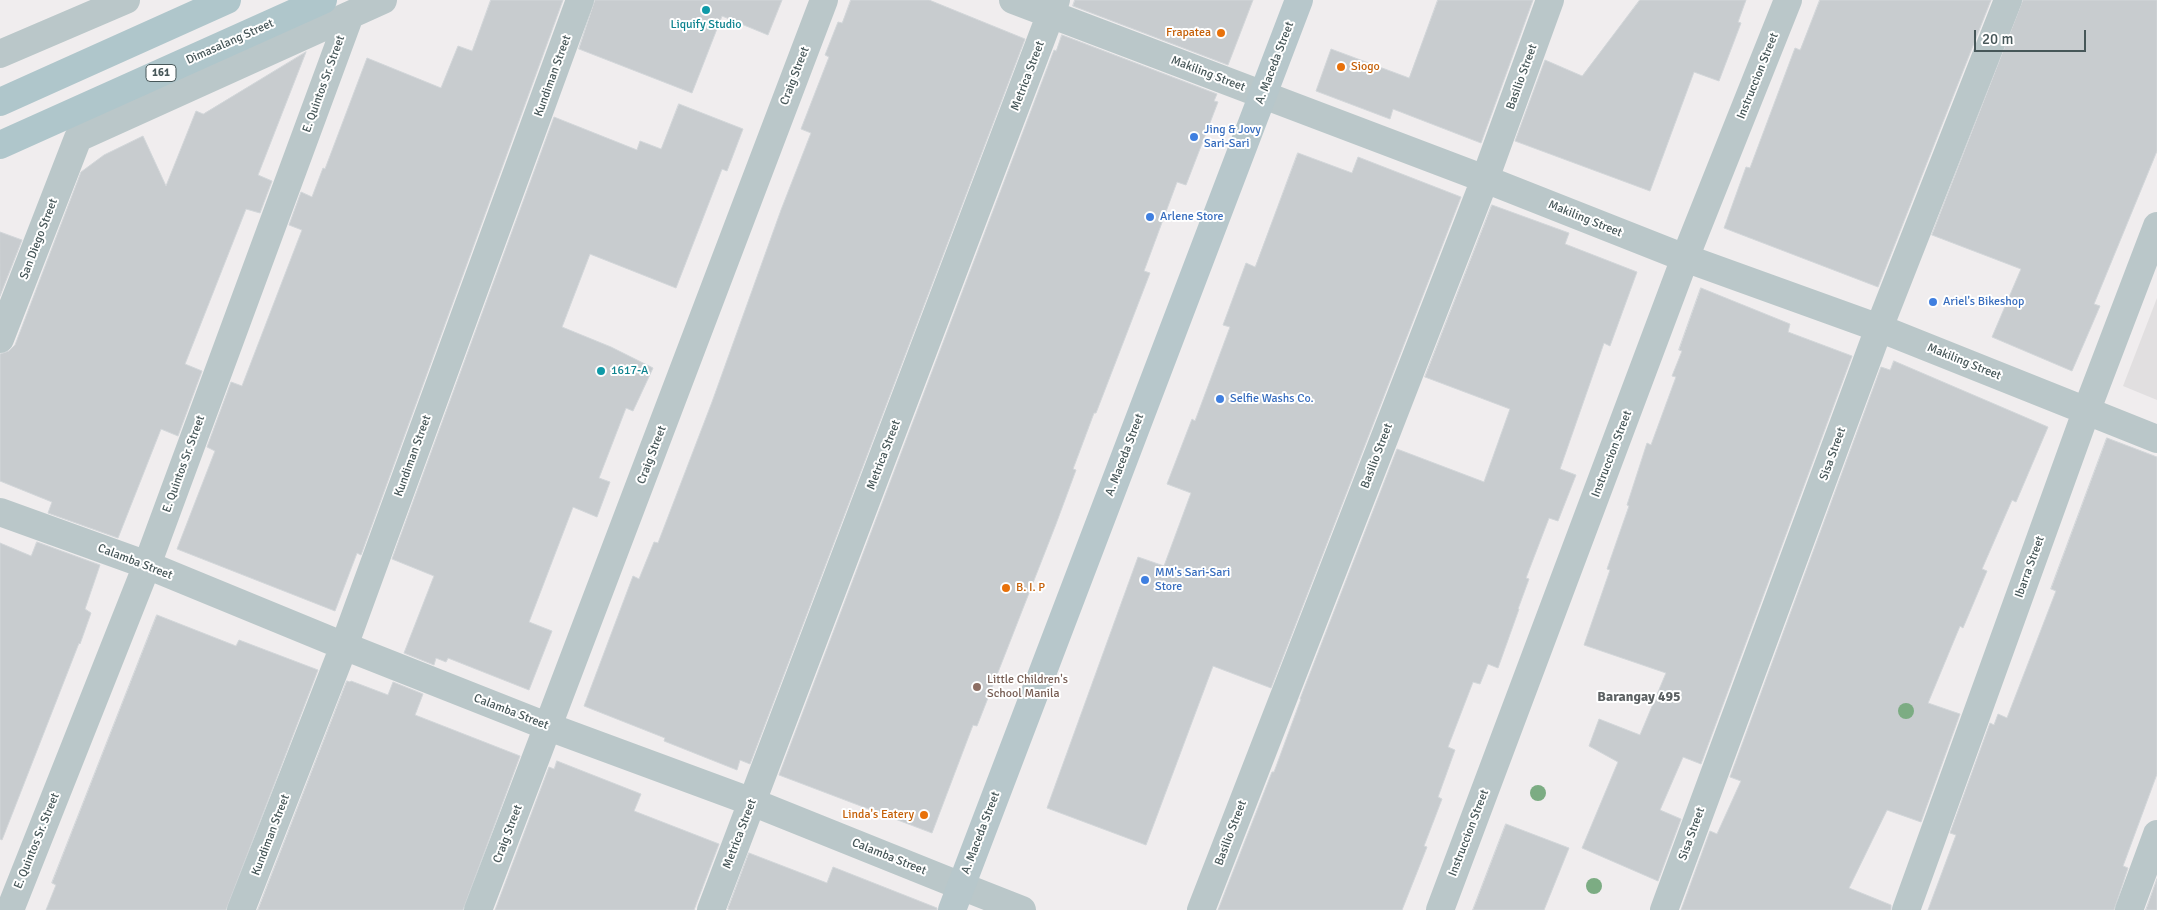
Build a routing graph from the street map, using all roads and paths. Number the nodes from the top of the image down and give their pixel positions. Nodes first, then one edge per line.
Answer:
1 (126, 0) edge
2 (227, 0) edge
3 (323, 0) edge
4 (383, 0) edge
5 (580, 0) edge
6 (824, 0) edge
7 (1013, 0) edge
8 (1299, 0) edge
9 (1550, 0) edge
10 (1788, 0) edge
11 (2008, 0) edge
12 (1054, 7) edge
13 (350, 14) junction
14 (0, 54) edge
15 (1263, 94) junction
16 (0, 102) edge
17 (78, 138) joint
18 (0, 145) edge
19 (1485, 179) junction
20 (2157, 226) edge
21 (1685, 258) junction
22 (1879, 328) junction
23 (0, 339) edge
24 (2086, 412) junction
25 (2157, 439) edge
26 (0, 512) edge
27 (147, 565) junction
28 (344, 646) junction
29 (549, 727) junction
30 (752, 802) junction
31 (2157, 834) edge
32 (956, 898) edge
33 (10, 910) edge
34 (241, 910) edge
35 (478, 910) edge
36 (711, 910) edge
37 (1022, 910) edge
38 (1201, 910) edge
39 (1440, 910) edge
40 (1664, 910) edge
41 (1906, 910) edge
42 (2129, 910) edge

1 - 14 street
2 - 16 main road
3 - 18 main road, Dimasalang Street / 161
4 - 13 street, Dimasalang Street
5 - 28 street, Kundiman Street
6 - 29 street, Craig Street
7 - 12 street, Makiling Street
8 - 15 main road, A. Maceda Street
9 - 19 street, Basilio Street
10 - 21 street, Instruccion Street
11 - 22 street, Sisa Street
12 - 15 street, Makiling Street
12 - 30 street, Metrica Street
13 - 17 street, Dimasalang Street
13 - 27 street, E. Quintos Sr. Street
15 - 19 street, Makiling Street
15 - 32 main road, A. Maceda Street
17 - 23 street, San Diego Street
19 - 21 street, Makiling Street
19 - 38 street, Basilio Street
20 - 24 street, Ibarra Street
21 - 22 street, Makiling Street
21 - 39 street, Instruccion Street
22 - 24 street, Makiling Street
22 - 40 street, Sisa Street
24 - 25 street, Makiling Street
24 - 41 street, Ibarra Street
26 - 27 street, Calamba Street
27 - 28 street, Calamba Street
27 - 33 street, E. Quintos Sr. Street
28 - 29 street, Calamba Street
28 - 34 street, Kundiman Street
29 - 30 street, Calamba Street
29 - 35 street, Craig Street
30 - 32 street, Calamba Street
30 - 36 street, Metrica Street
31 - 42 street
32 - 37 street, Calamba Street

